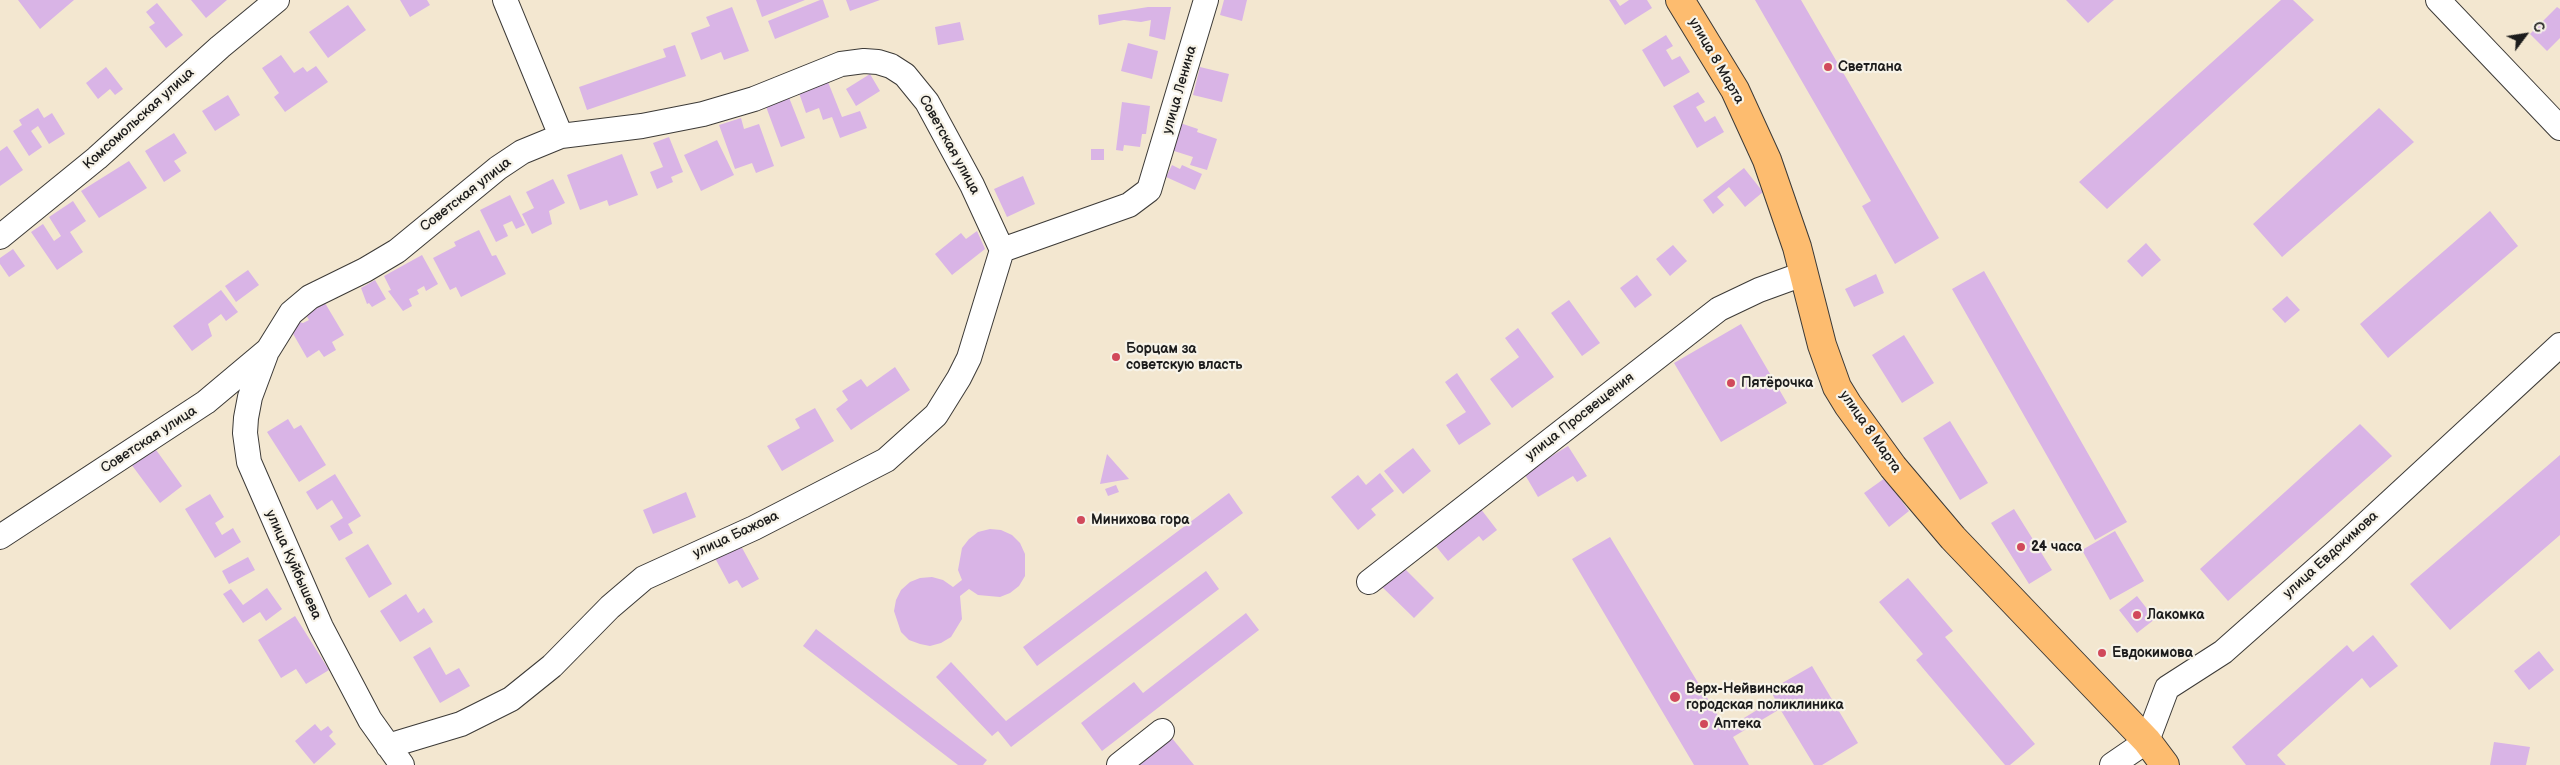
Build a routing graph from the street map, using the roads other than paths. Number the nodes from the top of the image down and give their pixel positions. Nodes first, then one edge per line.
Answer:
1 (277, 0) edge
2 (505, 0) edge
3 (1206, 0) edge
4 (1680, 0) edge
5 (2438, 0) edge
6 (2560, 128) edge
7 (561, 136) junction
8 (0, 237) edge
9 (1002, 250) junction
10 (1803, 274) junction
11 (2560, 345) edge
12 (268, 350) junction
13 (0, 537) edge
14 (1370, 582) dead end
15 (1162, 731) dead end
16 (2147, 741) junction
17 (388, 746) junction
18 (402, 765) edge
19 (1119, 765) edge
20 (2112, 765) edge
21 (2165, 765) edge

1 - 8 street, Комсомольская улица
2 - 7 street
3 - 9 street, улица Ленина
4 - 10 main road, улица 8 Марта
5 - 6 street
7 - 9 street, Советская улица
7 - 12 street, Советская улица
9 - 17 street, улица Бажова
10 - 14 street, улица Просвещения
10 - 16 main road, улица 8 Марта
11 - 16 street, улица Евдокимова
12 - 13 street, Советская улица
12 - 17 street, улица Куйбышева
15 - 19 street
16 - 20 street
16 - 21 main road, улица 8 Марта
17 - 18 street, улица Куйбышева

